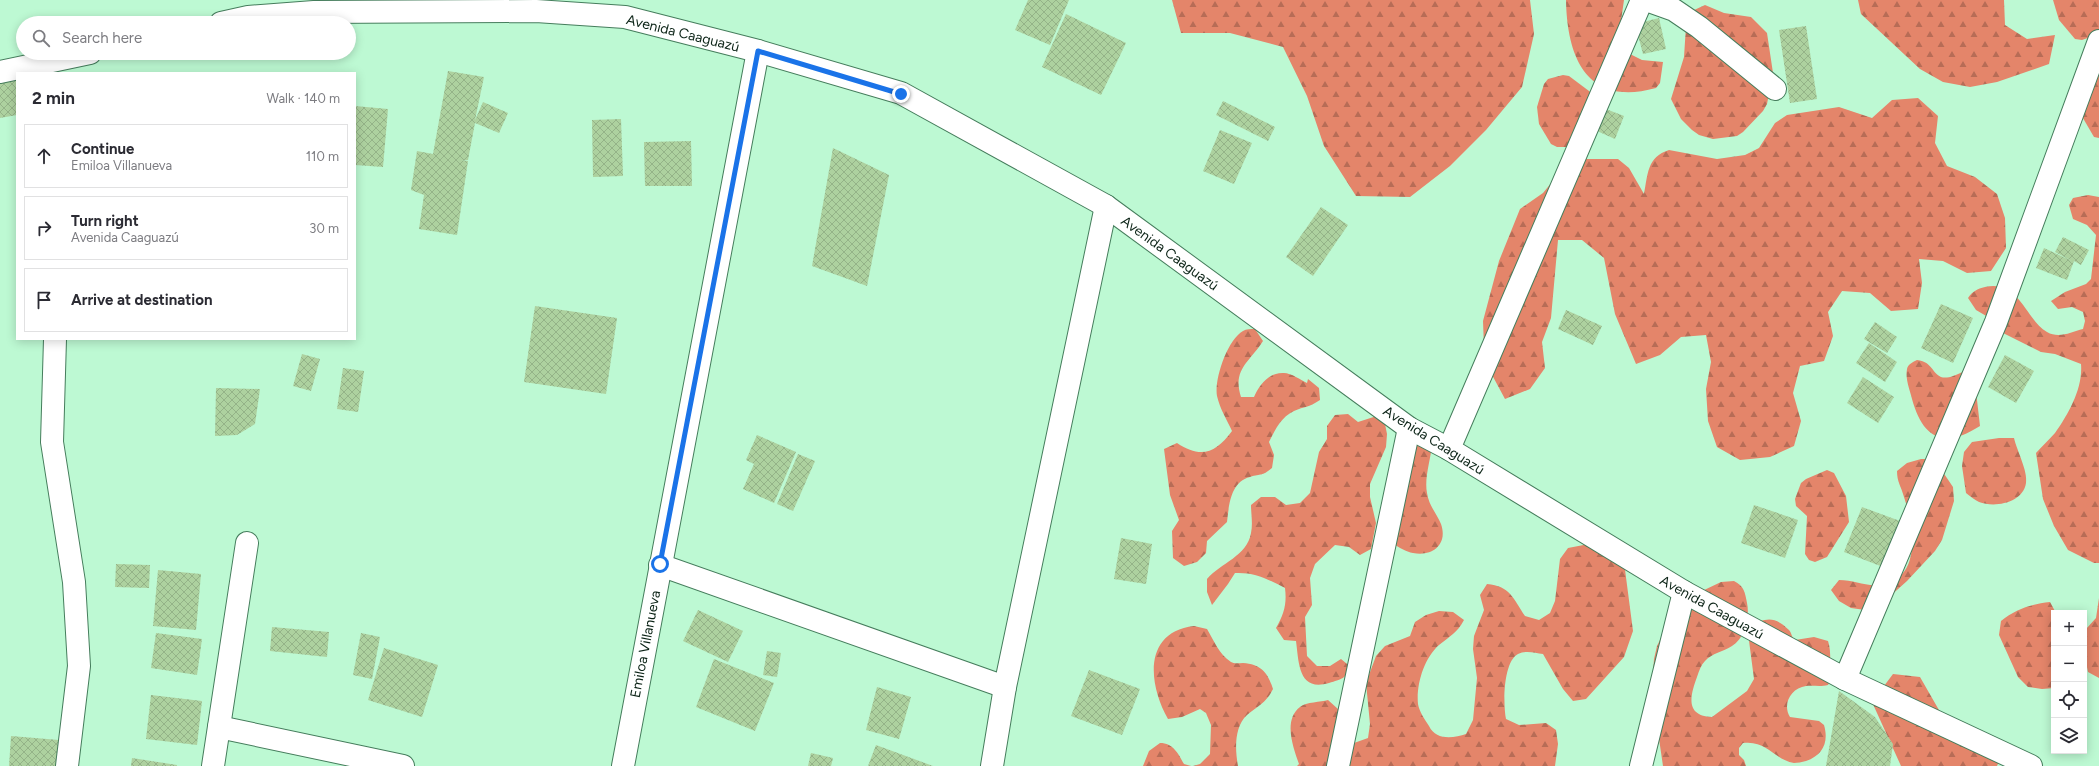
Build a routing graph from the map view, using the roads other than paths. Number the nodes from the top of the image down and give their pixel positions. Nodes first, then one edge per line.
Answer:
1 (1642, 0) edge
2 (1646, 0) edge
3 (538, 6) edge
4 (252, 8) edge
5 (235, 16) edge
6 (2099, 41) edge
7 (758, 51) junction
8 (82, 60) edge
9 (0, 72) edge
10 (1775, 89) dead end
11 (1106, 206) junction
12 (55, 340) edge
13 (1409, 428) junction
14 (1449, 449) junction
15 (247, 543) dead end
16 (660, 564) junction
17 (1684, 592) junction
18 (1845, 679) junction
19 (1005, 687) junction
20 (219, 727) junction
21 (67, 766) edge
22 (213, 766) edge
23 (403, 766) edge
24 (623, 766) edge
25 (992, 766) edge
26 (1338, 766) edge
27 (1641, 766) edge
28 (2031, 766) edge

1 - 14 street
2 - 10 street
3 - 4 street, Avenida Caaguazú
3 - 7 street, Avenida Caaguazú
4 - 5 street, Avenida Caaguazú
6 - 18 street
7 - 11 street, Avenida Caaguazú
7 - 16 street, Emiloa Villanueva
8 - 9 street
11 - 13 street, Avenida Caaguazú
11 - 19 street
12 - 21 street
13 - 14 street, Avenida Caaguazú
13 - 26 street
14 - 17 street, Avenida Caaguazú
15 - 20 street
16 - 19 street
16 - 24 street, Emiloa Villanueva
17 - 18 street, Avenida Caaguazú
17 - 27 street
18 - 28 street, Avenida Caaguazú
19 - 25 street
20 - 22 street
20 - 23 street

